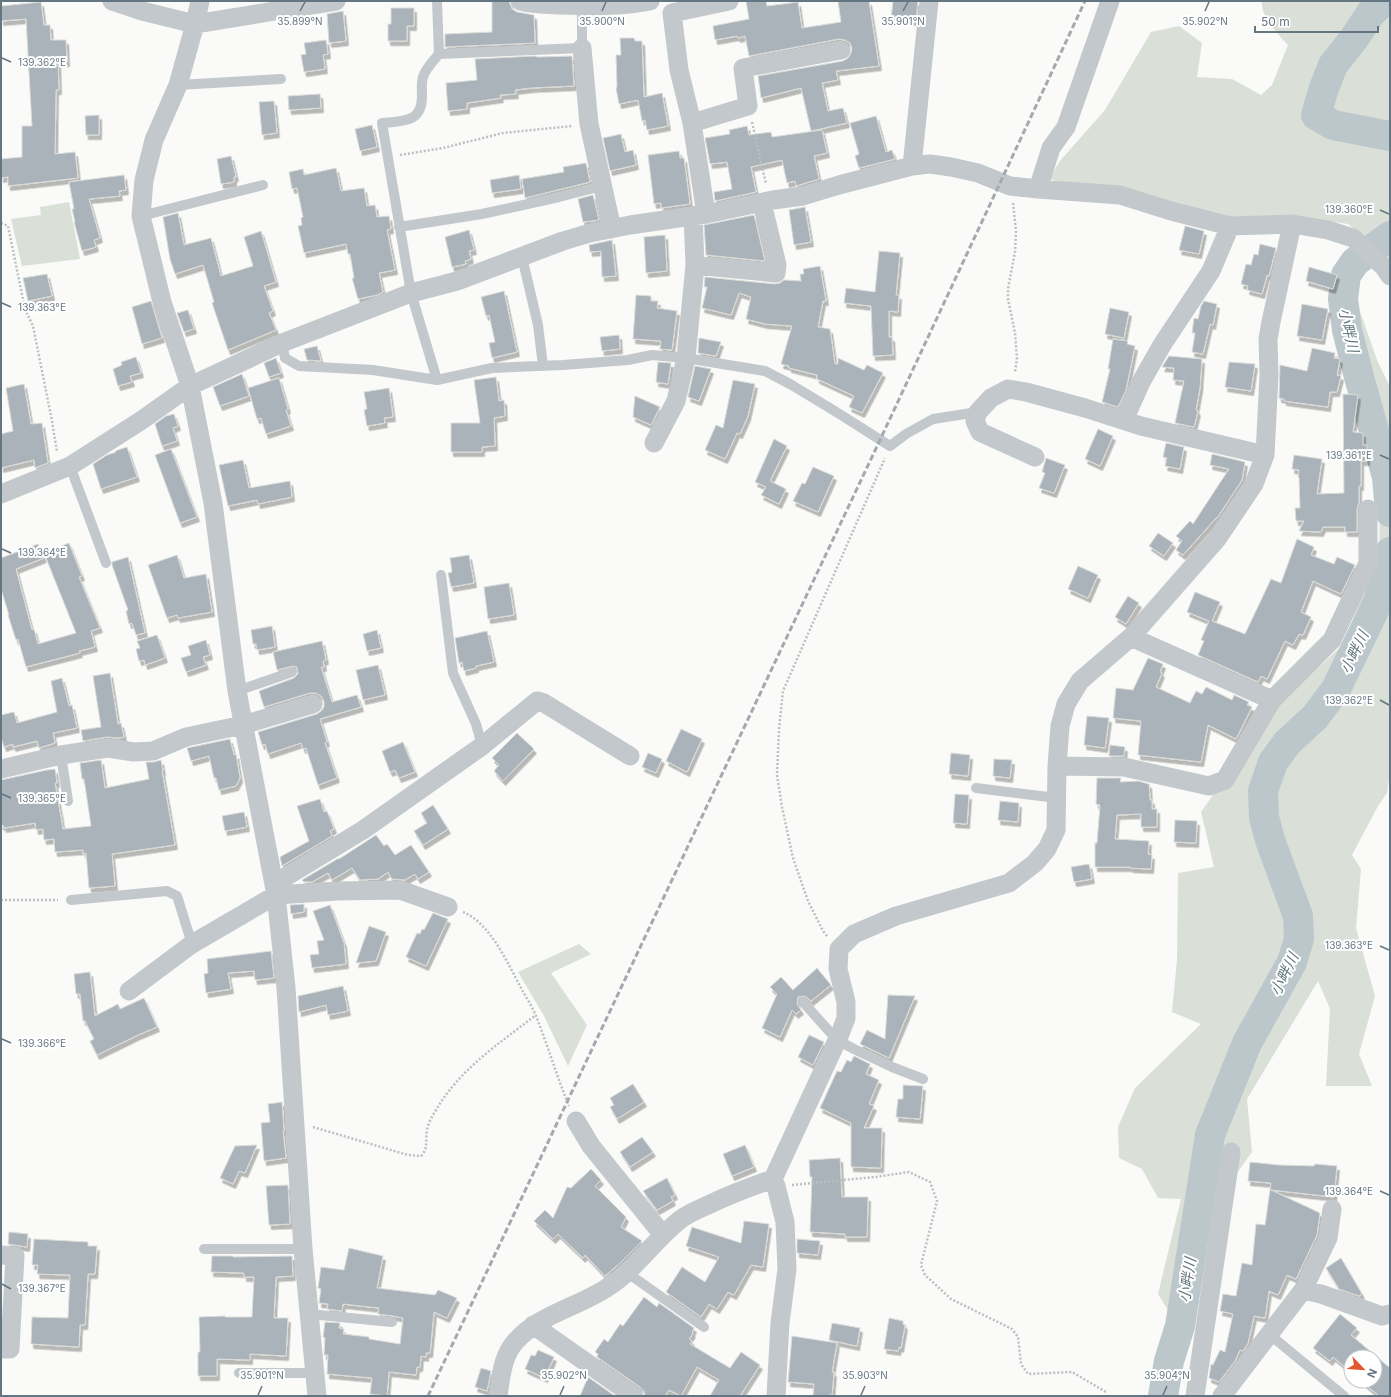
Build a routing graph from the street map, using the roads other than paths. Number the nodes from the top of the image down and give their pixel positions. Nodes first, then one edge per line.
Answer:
1 (112, 1) edge
2 (200, 1) edge
3 (336, 1) edge
4 (437, 1) edge
5 (520, 1) edge
6 (650, 1) edge
7 (729, 1) edge
8 (929, 1) edge
9 (1110, 1) edge
10 (312, 3) edge
11 (582, 6) junction
12 (671, 7) edge
13 (195, 24) junction
14 (582, 48) junction
15 (841, 50) dead end
16 (439, 54) junction
17 (281, 79) dead end
18 (178, 85) junction
19 (692, 123) junction
20 (912, 166) junction
21 (263, 185) dead end
22 (602, 186) junction
23 (1038, 189) junction
24 (767, 196) junction
25 (699, 215) junction
26 (141, 216) junction
27 (1292, 224) junction
28 (1230, 226) junction
29 (399, 227) junction
30 (612, 229) junction
31 (522, 257) junction
32 (695, 265) junction
33 (1390, 276) edge
34 (411, 293) junction
35 (282, 343) junction
36 (686, 358) junction
37 (543, 366) junction
38 (437, 380) junction
39 (190, 386) junction
40 (978, 412) junction
41 (1124, 420) junction
42 (654, 443) dead end
43 (1265, 455) junction
44 (1035, 457) dead end
45 (65, 468) junction
46 (1, 494) edge
47 (1368, 509) dead end
48 (106, 563) dead end
49 (441, 575) dead end
50 (1131, 637) junction
51 (292, 672) dead end
52 (237, 691) junction
53 (1272, 700) junction
54 (313, 704) dead end
55 (243, 726) junction
56 (482, 746) junction
57 (61, 755) junction
58 (630, 756) dead end
59 (1057, 766) junction
60 (1, 769) edge
61 (976, 788) dead end
62 (1057, 798) junction
63 (68, 801) dead end
64 (275, 889) junction
65 (71, 900) road end
66 (448, 907) road end
67 (192, 944) junction
68 (129, 991) dead end
69 (803, 1002) dead end
70 (837, 1040) junction
71 (923, 1079) dead end
72 (576, 1121) road end
73 (1231, 1152) dead end
74 (774, 1183) junction
75 (1332, 1209) dead end
76 (663, 1235) junction
77 (204, 1249) dead end
78 (303, 1249) junction
79 (1, 1255) edge
80 (626, 1272) junction
81 (1303, 1290) junction
82 (309, 1314) junction
83 (1390, 1314) edge
84 (392, 1322) dead end
85 (533, 1325) junction
86 (704, 1327) dead end
87 (1269, 1334) junction
88 (1, 1349) edge
89 (239, 1373) dead end
90 (315, 1373) junction
91 (317, 1396) edge
92 (498, 1396) edge
93 (634, 1396) edge
94 (776, 1396) edge
95 (1194, 1396) edge
96 (1222, 1396) edge
97 (1344, 1396) edge

1 - 13 street
2 - 13 street
3 - 10 street
4 - 16 lane
5 - 11 street
6 - 11 street
7 - 12 street
8 - 20 street
9 - 23 street
10 - 13 street
11 - 14 lane
12 - 19 street
13 - 18 street
14 - 16 lane
14 - 22 street
15 - 19 street
16 - 29 lane
17 - 18 lane
18 - 26 street
19 - 25 street
20 - 23 street
20 - 24 street
21 - 26 lane
22 - 29 lane
22 - 30 street
23 - 28 street
24 - 25 street
24 - 32 street
25 - 30 street
25 - 32 street
26 - 39 street
27 - 28 street
27 - 33 street
27 - 43 street
28 - 41 street
29 - 34 lane
30 - 31 street
31 - 34 street
31 - 37 lane
32 - 36 street
34 - 35 street
34 - 38 lane
35 - 38 lane
35 - 39 street
36 - 37 lane
36 - 40 lane
36 - 42 street
37 - 38 lane
39 - 45 street
39 - 52 street
40 - 41 street
40 - 44 street
41 - 43 street
43 - 50 street
45 - 46 street
45 - 48 lane
47 - 53 street
49 - 56 lane
50 - 53 street
50 - 59 street
51 - 52 lane
52 - 55 street
53 - 59 street
54 - 55 street
55 - 57 street
55 - 64 street
56 - 58 street
56 - 64 street
57 - 60 street
57 - 63 lane
59 - 62 street
61 - 62 lane
62 - 70 street
64 - 66 street
64 - 67 street
64 - 78 street
65 - 67 lane
67 - 68 street
69 - 70 lane
70 - 71 lane
70 - 74 street
72 - 76 street
73 - 95 street
74 - 76 street
74 - 94 street
75 - 81 street
76 - 80 street
77 - 78 lane
78 - 82 street
79 - 88 street
80 - 85 street
80 - 86 lane
81 - 83 street
81 - 87 street
82 - 84 lane
82 - 90 street
85 - 92 street
85 - 93 street
87 - 96 street
87 - 97 lane
89 - 90 lane
90 - 91 street

